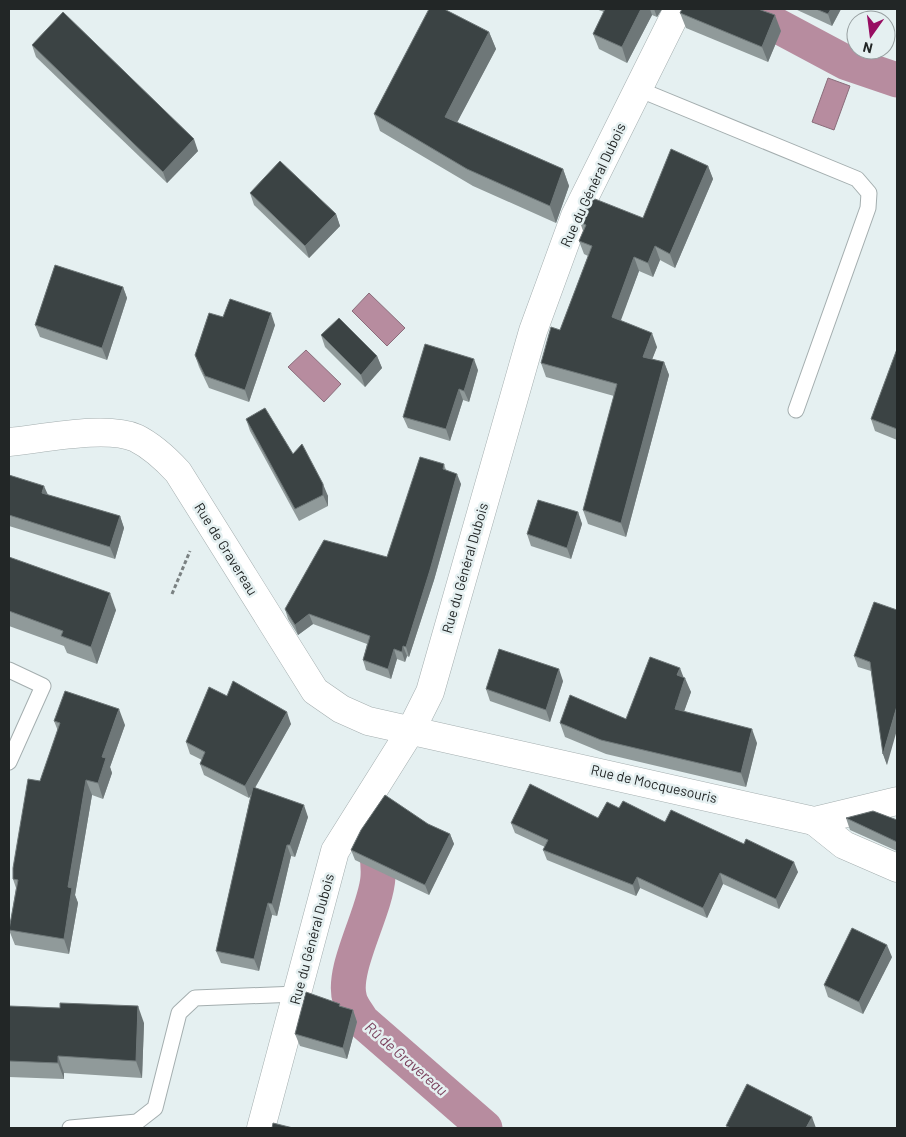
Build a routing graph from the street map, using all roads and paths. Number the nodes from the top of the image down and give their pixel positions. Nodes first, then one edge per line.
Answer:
1 (678, 9) edge
2 (638, 89) junction
3 (796, 410) dead end
4 (9, 442) edge
5 (204, 514) junction
6 (172, 594) dead end
7 (9, 670) edge
8 (411, 730) junction
9 (9, 762) edge
10 (897, 800) edge
11 (814, 821) junction
12 (897, 868) edge
13 (297, 994) junction
14 (70, 1128) edge
15 (261, 1128) edge

1 - 2 street, Rue du Général Dubois
2 - 3 lane
2 - 8 street, Rue du Général Dubois
4 - 5 street, Rue de Gravereau
5 - 6 path
5 - 8 street, Rue de Gravereau
7 - 9 lane
8 - 11 street, Rue de Mocquesouris
8 - 13 street, Rue du Général Dubois
10 - 11 street, Rue de Mocquesouris
11 - 12 street
13 - 14 lane
13 - 15 street, Rue du Général Dubois

